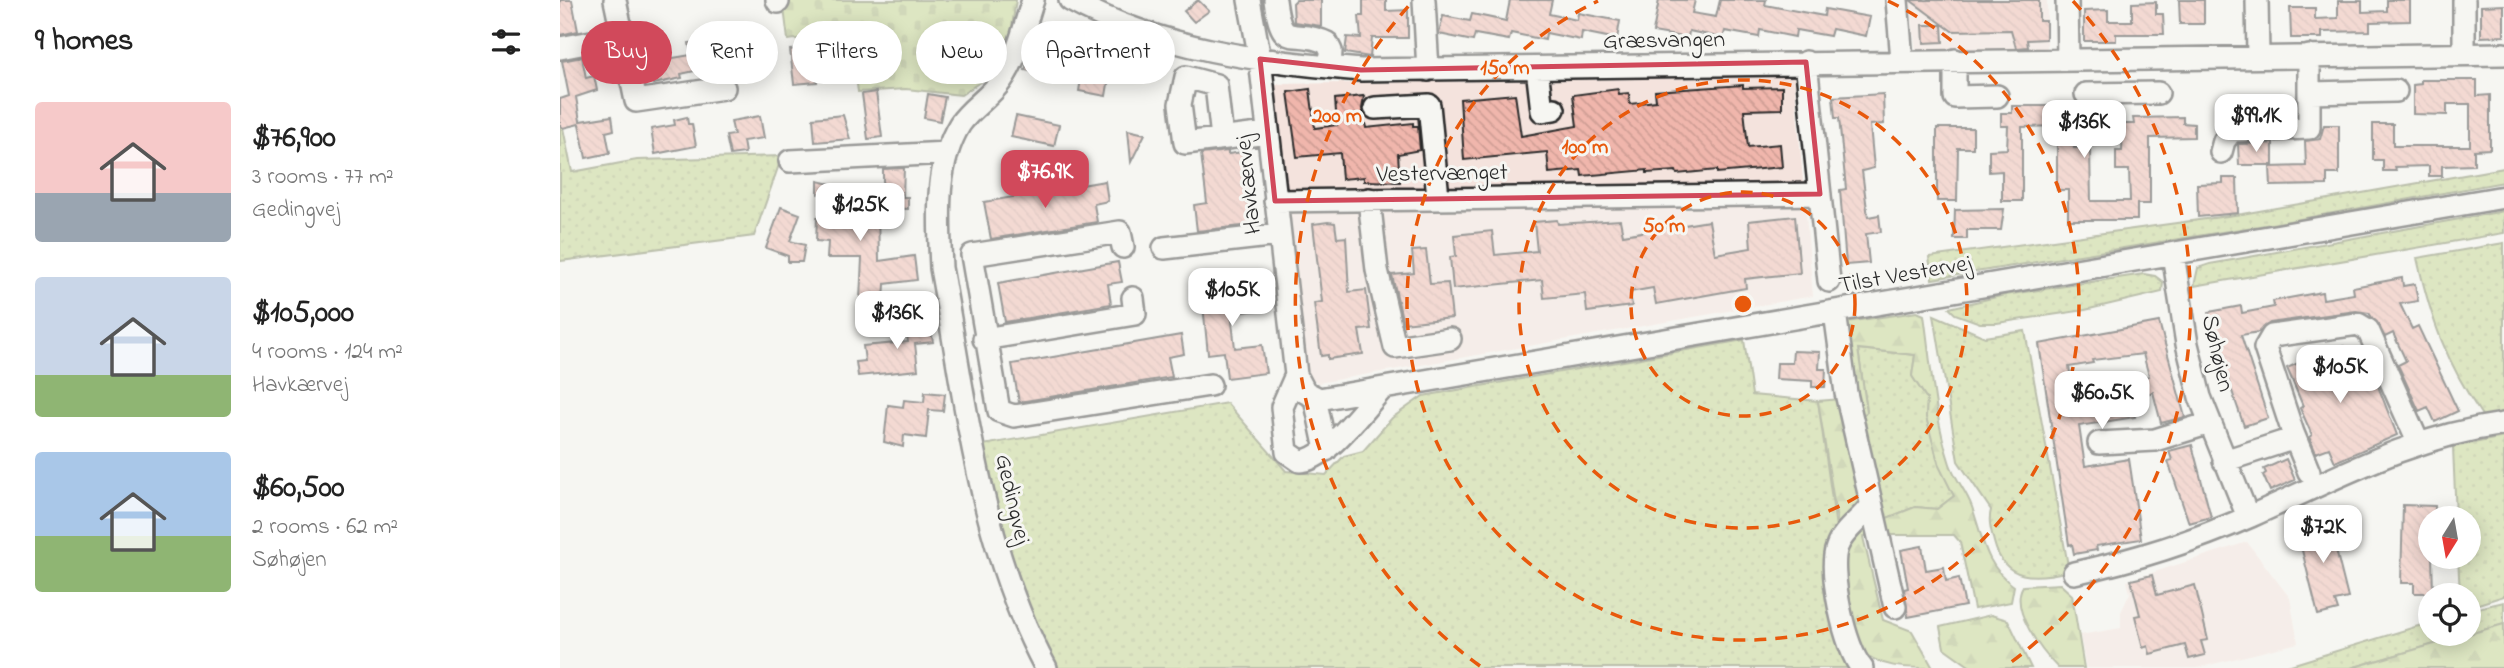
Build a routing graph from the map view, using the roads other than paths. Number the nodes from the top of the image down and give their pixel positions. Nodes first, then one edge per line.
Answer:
1 (615, 0) edge
2 (1032, 0) edge
3 (1070, 0) edge
4 (1249, 0) edge
5 (1275, 0) edge
6 (1424, 0) edge
7 (1896, 0) edge
8 (2067, 0) edge
9 (2257, 0) edge
10 (2464, 0) edge
11 (620, 21) edge
12 (581, 44) edge
13 (560, 48) edge
14 (2464, 54) junction
15 (2504, 54) edge
16 (2309, 56) junction
17 (2258, 57) junction
18 (2068, 58) junction
19 (2115, 58) junction
20 (1260, 59) junction
21 (1902, 60) junction
22 (1955, 60) junction
23 (1806, 62) junction
24 (1330, 67) junction
25 (1537, 68) junction
26 (1423, 70) junction
27 (633, 84) edge
28 (724, 88) dead end
29 (2396, 91) dead end
30 (2158, 93) dead end
31 (2310, 93) junction
32 (2086, 94) dead end
33 (2116, 94) junction
34 (1997, 96) dead end
35 (1420, 106) junction
36 (1375, 108) dead end
37 (1554, 109) dead end
38 (1268, 133) junction
39 (1222, 138) dead end
40 (2221, 152) dead end
41 (947, 153) junction
42 (790, 161) dead end
43 (1820, 194) junction
44 (1438, 197) junction
45 (2504, 197) edge
46 (1369, 199) junction
47 (1275, 201) junction
48 (1278, 234) junction
49 (1123, 247) dead end
50 (1164, 248) dead end
51 (2173, 254) junction
52 (1829, 281) dead end
53 (1133, 298) dead end
54 (1835, 312) junction
55 (983, 334) junction
56 (954, 335) junction
57 (1450, 339) dead end
58 (1296, 375) junction
59 (1210, 385) dead end
60 (1382, 389) junction
61 (1315, 398) junction
62 (2210, 423) junction
63 (2504, 424) edge
64 (2293, 433) junction
65 (2418, 442) junction
66 (2099, 443) dead end
67 (1317, 456) junction
68 (2224, 461) junction
69 (2309, 472) dead end
70 (1871, 505) junction
71 (2248, 517) junction
72 (2074, 573) dead end
73 (1895, 607) dead end
74 (1046, 668) edge
75 (1862, 668) edge

1 - 11 street
2 - 41 street, Gedingvej
3 - 20 street, Græsvangen
4 - 20 street, Havkærvej
5 - 24 street
6 - 26 street
7 - 21 street
8 - 18 street
9 - 17 street
10 - 14 street
12 - 13 street
14 - 15 street, Græsvangen
14 - 16 street, Græsvangen
16 - 17 street, Græsvangen
16 - 31 street
17 - 19 street, Græsvangen
18 - 19 street, Græsvangen
18 - 22 street, Græsvangen
19 - 33 street
20 - 24 street, Græsvangen
20 - 38 street, Havkærvej
21 - 22 street, Græsvangen
21 - 23 street, Græsvangen
22 - 34 street
23 - 25 street, Græsvangen
23 - 43 street
24 - 26 street, Græsvangen
25 - 26 street, Græsvangen
25 - 37 street
26 - 35 street
27 - 28 street
29 - 31 street
30 - 33 street
31 - 40 street
32 - 33 street
35 - 36 street
35 - 44 street
38 - 39 street
38 - 47 street, Havkærvej
41 - 42 street
41 - 56 street, Gedingvej
43 - 44 street, Vestervænget
43 - 52 street
44 - 46 street, Vestervænget
45 - 51 street, Tilst Vestervej
46 - 47 street, Vestervænget
46 - 57 street
47 - 48 street, Havkærvej
48 - 50 street
48 - 58 street, Havkærvej
49 - 55 street, Gedingvej
51 - 54 street, Tilst Vestervej
51 - 62 street, Søhøjen
53 - 55 street
54 - 60 street, Tilst Vestervej
54 - 70 street
55 - 56 street
55 - 59 street, Gedingvej
56 - 74 street, Gedingvej
58 - 61 street
58 - 67 street
60 - 61 street, Tilst Vestervej
60 - 67 street
61 - 67 street
62 - 66 street
62 - 68 street, Søhøjen
63 - 65 street
64 - 65 street, Søhøjen
64 - 68 street
64 - 69 street
65 - 71 street
68 - 71 street, Søhøjen
70 - 73 street
70 - 75 street
71 - 72 street

